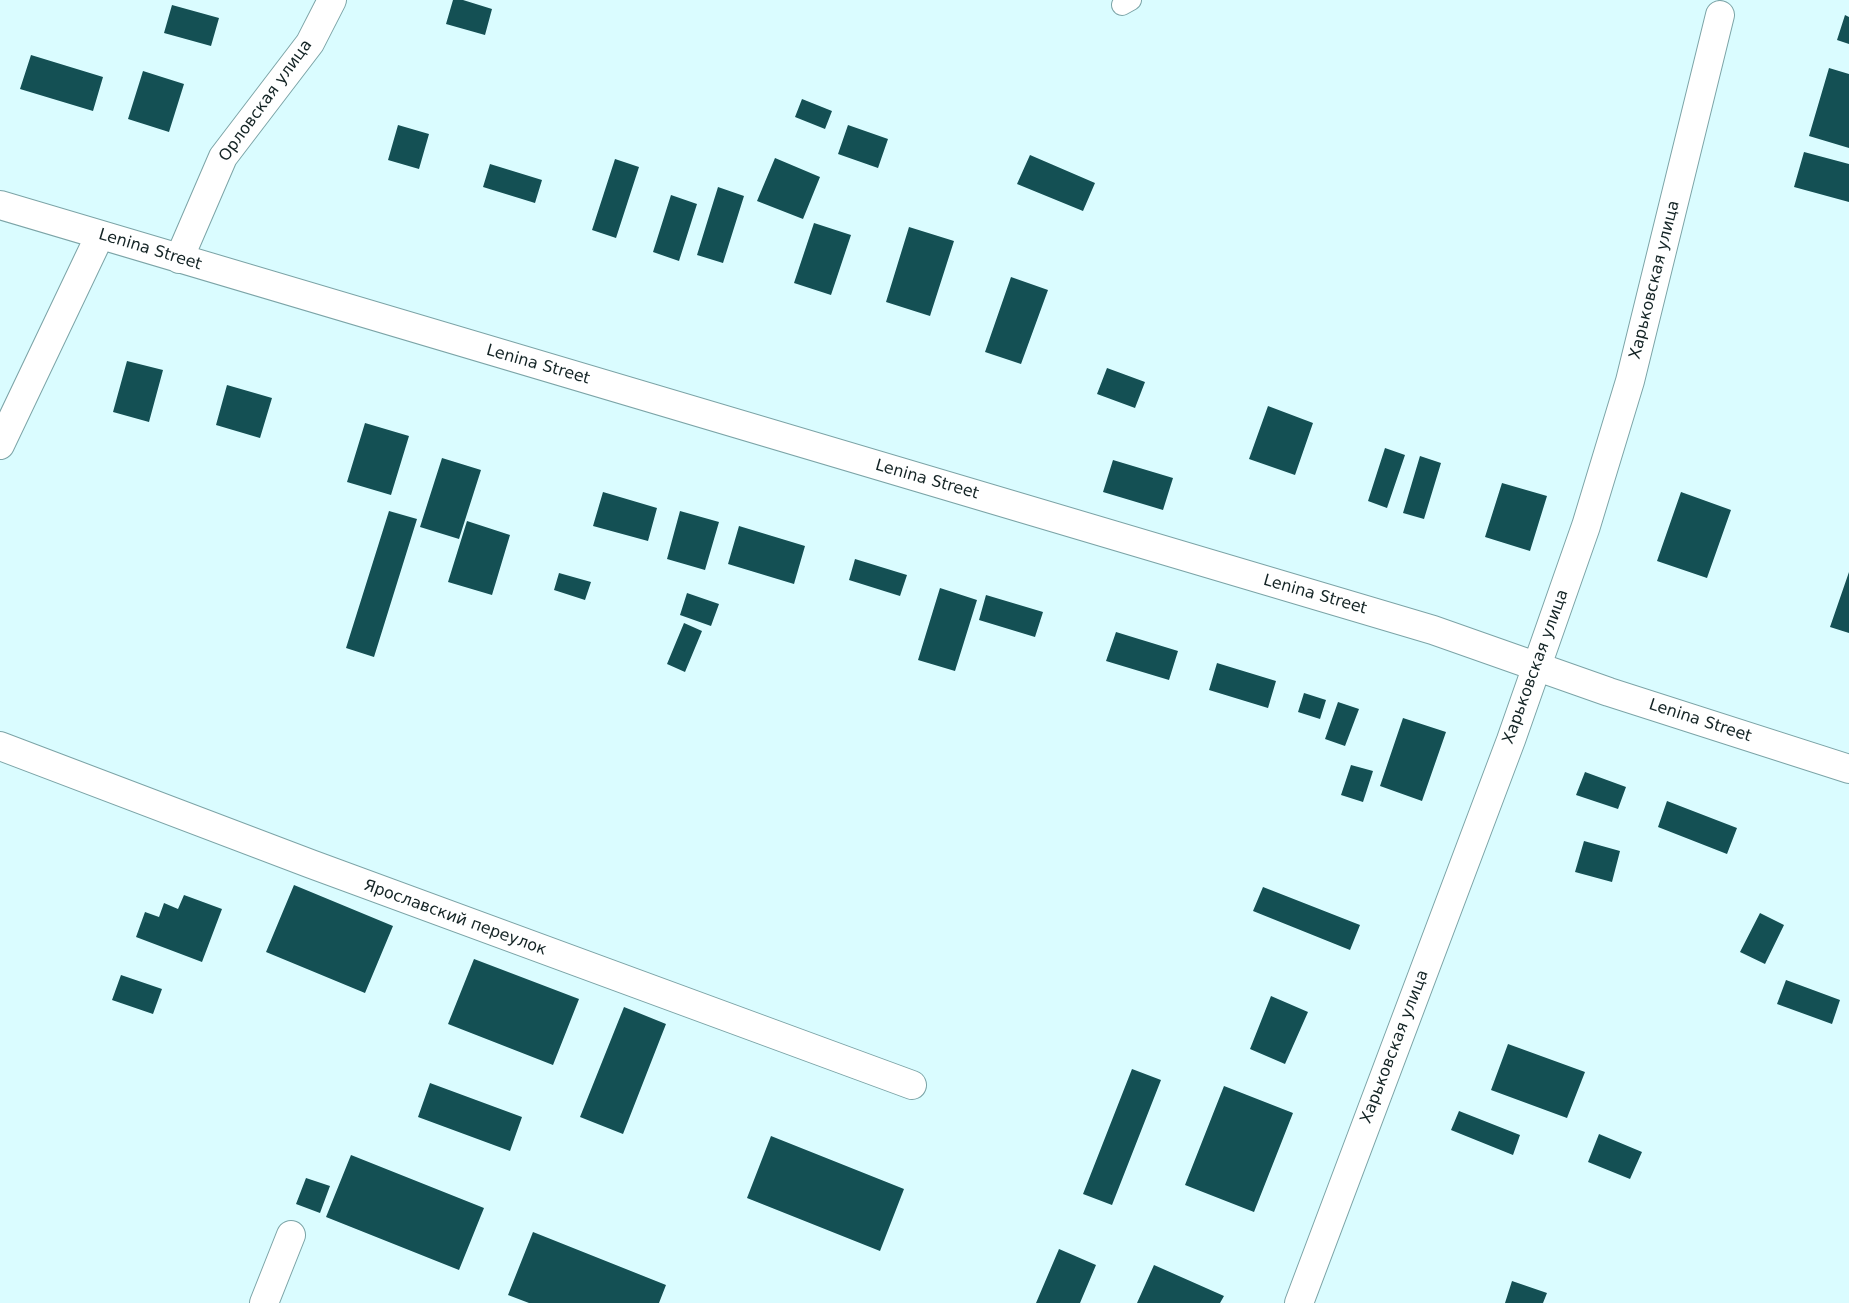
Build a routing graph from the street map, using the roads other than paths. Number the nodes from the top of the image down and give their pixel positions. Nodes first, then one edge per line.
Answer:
1 (332, 0) edge
2 (1716, 7) edge
3 (0, 205) edge
4 (100, 235) junction
5 (179, 258) junction
6 (0, 445) edge
7 (1537, 666) junction
8 (0, 746) edge
9 (1849, 769) edge
10 (912, 1085) dead end
11 (291, 1235) dead end
12 (264, 1303) edge
13 (1300, 1303) edge

1 - 5 street, Орловская улица
2 - 7 street, Харьковская улица
3 - 4 street, Lenina Street
4 - 5 street, Lenina Street
4 - 6 street
5 - 7 street, Lenina Street
7 - 9 street, Lenina Street
7 - 13 street, Харьковская улица
8 - 10 street, Ярославский переулок
11 - 12 street

